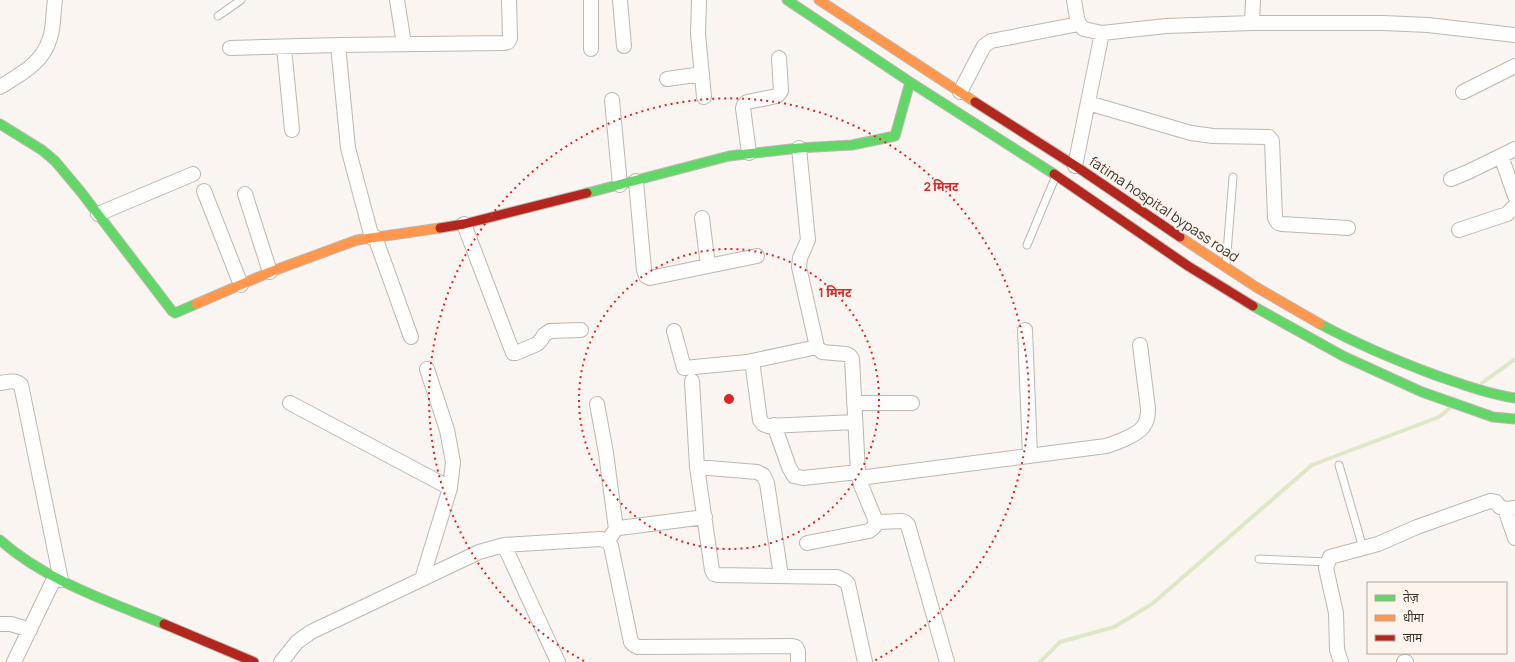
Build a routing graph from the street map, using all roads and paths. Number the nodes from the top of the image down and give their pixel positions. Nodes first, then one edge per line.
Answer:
1 (55, 0) edge
2 (241, 0) edge
3 (397, 0) edge
4 (509, 0) edge
5 (591, 0) edge
6 (620, 0) edge
7 (699, 0) edge
8 (787, 0) edge
9 (818, 0) edge
10 (1074, 0) edge
11 (1253, 0) edge
12 (218, 16) dead end
13 (1252, 23) junction
14 (1079, 24) junction
15 (1102, 33) junction
16 (1515, 35) edge
17 (884, 43) junction
18 (404, 44) junction
19 (338, 45) junction
20 (624, 46) dead end
21 (284, 47) junction
22 (230, 48) dead end
23 (592, 49) dead end
24 (779, 58) dead end
25 (874, 58) junction
26 (1515, 66) edge
27 (702, 74) junction
28 (667, 79) dead end
29 (910, 82) junction
30 (0, 87) edge
31 (960, 92) junction
32 (1463, 92) dead end
33 (704, 97) dead end
34 (612, 100) dead end
35 (1088, 103) junction
36 (0, 124) edge
37 (292, 130) dead end
38 (799, 148) junction
39 (1515, 149) edge
40 (749, 153) junction
41 (1501, 156) junction
42 (1075, 166) junction
43 (193, 174) dead end
44 (1056, 176) junction
45 (1233, 177) dead end
46 (1451, 179) dead end
47 (636, 181) junction
48 (620, 185) junction
49 (204, 190) dead end
50 (244, 194) dead end
51 (1515, 196) edge
52 (1515, 206) edge
53 (98, 214) junction
54 (702, 218) dead end
55 (464, 224) junction
56 (1348, 228) dead end
57 (1459, 230) dead end
58 (374, 237) junction
59 (1027, 244) dead end
60 (757, 256) dead end
61 (708, 266) junction
62 (1225, 268) junction
63 (270, 272) junction
64 (241, 285) junction
65 (581, 330) dead end
66 (1024, 330) dead end
67 (674, 331) dead end
68 (411, 337) dead end
69 (1140, 345) dead end
70 (817, 347) junction
71 (747, 362) junction
72 (427, 369) dead end
73 (692, 381) dead end
74 (0, 383) edge
75 (1515, 398) edge
76 (290, 403) dead end
77 (854, 403) junction
78 (912, 403) dead end
79 (597, 404) dead end
80 (1515, 419) edge
81 (855, 422) junction
82 (774, 425) junction
83 (1030, 455) junction
84 (1339, 465) dead end
85 (697, 467) junction
86 (859, 475) junction
87 (450, 488) junction
88 (1510, 509) edge
89 (705, 517) junction
90 (878, 522) junction
91 (616, 529) junction
92 (1515, 538) edge
93 (0, 540) edge
94 (608, 542) junction
95 (807, 543) dead end
96 (504, 545) junction
97 (1363, 548) junction
98 (1259, 559) dead end
99 (1328, 562) junction
100 (782, 576) junction
101 (58, 578) junction
102 (422, 579) junction
103 (0, 624) edge
104 (30, 630) junction
105 (14, 662) edge
106 (254, 662) edge
107 (281, 662) edge
108 (558, 662) edge
109 (798, 662) edge
110 (865, 662) edge
111 (947, 662) edge
112 (1340, 662) edge

1 - 30 street
2 - 12 lane
3 - 18 street
4 - 18 street
5 - 23 street
6 - 20 street
7 - 27 street
8 - 25 main road
9 - 17 main road, fatima hospital bypass road
10 - 14 street
11 - 13 street
13 - 15 street
13 - 16 street
14 - 15 street
14 - 31 street
15 - 35 street
17 - 25 main road
17 - 31 main road, fatima hospital bypass road
18 - 19 street
19 - 21 street
19 - 58 street
21 - 22 street
21 - 37 street
24 - 40 street
25 - 29 main road
26 - 32 street
27 - 28 street
27 - 33 street
29 - 38 main road
29 - 44 main road
31 - 42 main road, fatima hospital bypass road
34 - 48 street
35 - 42 street
35 - 56 street
36 - 53 main road
38 - 40 main road
38 - 70 street
39 - 41 street
40 - 47 main road
41 - 46 street
41 - 51 street
42 - 62 main road, fatima hospital bypass road
43 - 53 street
44 - 59 lane
44 - 80 main road
45 - 62 lane
47 - 48 main road
47 - 61 street
48 - 55 main road
49 - 64 street
50 - 63 street
52 - 57 street
53 - 64 main road
54 - 61 street
55 - 58 main road
55 - 65 street
58 - 63 main road
58 - 68 street
60 - 61 street
62 - 75 main road, fatima hospital bypass road
63 - 64 main road
66 - 83 street
67 - 71 street
69 - 83 street
70 - 71 street
70 - 77 street
71 - 82 street
72 - 87 street
73 - 85 street
74 - 101 street
76 - 87 street
77 - 78 street
77 - 81 street
79 - 91 street
81 - 82 street
81 - 86 street
82 - 86 street
83 - 86 street
84 - 97 lane
85 - 89 street
85 - 100 street
86 - 90 street
87 - 102 street
88 - 92 street
88 - 97 street
89 - 91 street
89 - 100 street
90 - 95 street
90 - 111 street
91 - 94 street
93 - 101 main road
94 - 96 street
94 - 109 street
96 - 102 street
96 - 108 street
97 - 99 street
98 - 99 lane
99 - 112 street
100 - 110 street
101 - 104 street
101 - 106 main road
102 - 107 street
103 - 104 street
104 - 105 street

